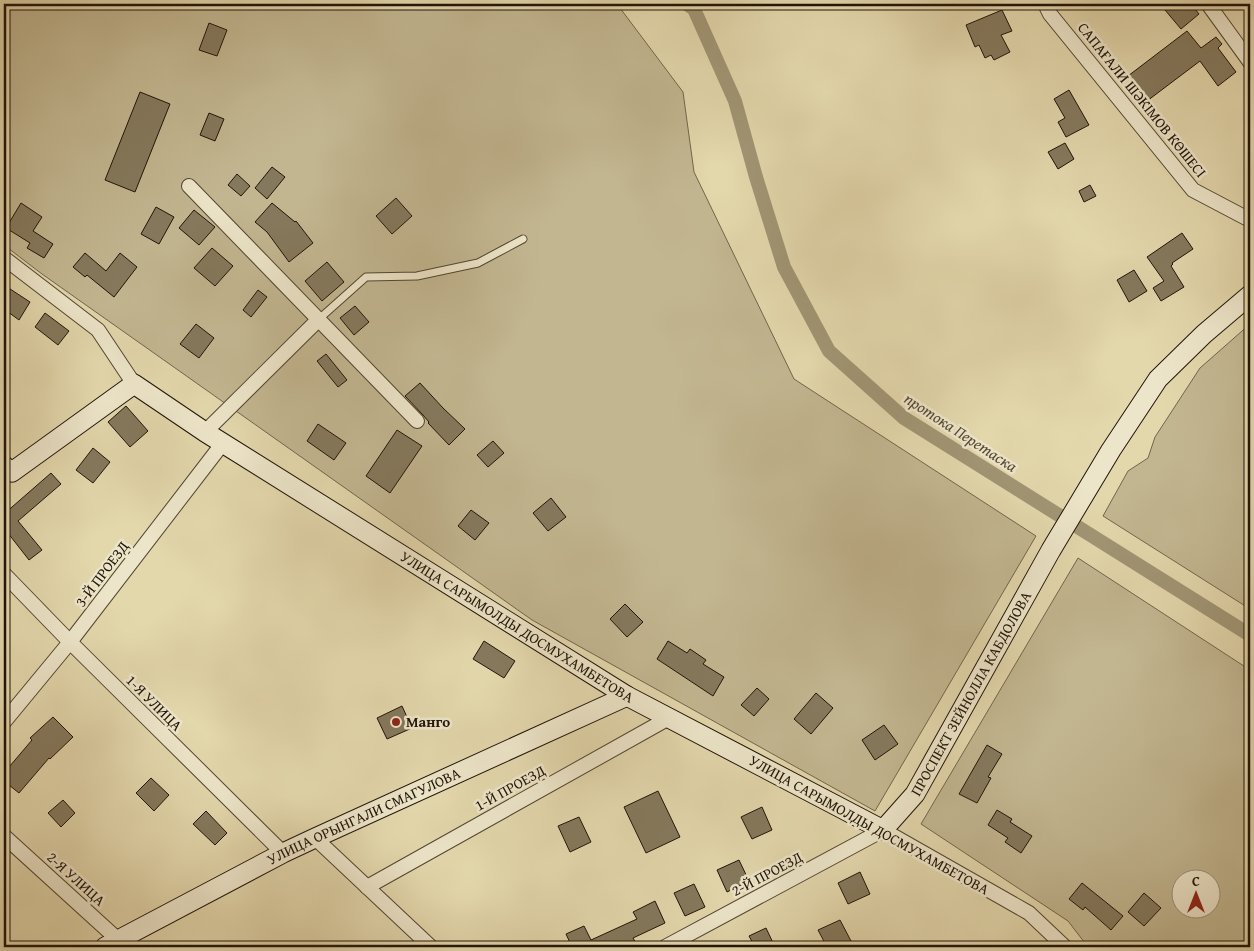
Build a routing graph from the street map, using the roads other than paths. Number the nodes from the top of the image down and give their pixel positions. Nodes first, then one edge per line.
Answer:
1 (1045, 4) edge
2 (1208, 4) edge
3 (1250, 62) edge
4 (190, 186) dead end
5 (1250, 220) edge
6 (524, 239) dead end
7 (4, 258) edge
8 (1250, 296) edge
9 (319, 319) junction
10 (134, 384) junction
11 (417, 421) dead end
12 (205, 432) junction
13 (223, 443) junction
14 (6, 473) edge
15 (4, 574) edge
16 (70, 642) junction
17 (627, 696) junction
18 (669, 718) junction
19 (4, 722) edge
20 (883, 830) junction
21 (4, 836) edge
22 (315, 838) junction
23 (283, 854) junction
24 (367, 886) junction
25 (117, 945) edge
26 (431, 947) edge
27 (665, 947) edge
28 (1065, 947) edge

1 - 5 street, САПАҒАЛИ ШӘКІМОВ КӨШЕСІ
2 - 3 street
4 - 9 street
6 - 9 lane
7 - 10 street, УЛИЦА САРЫМОЛДЫ ДОСМУХАМБЕТОВА
8 - 20 main road, ПРОСПЕКТ ЗЕЙНОЛЛА КАБДОЛОВА
9 - 11 street
9 - 12 street
10 - 12 main road, УЛИЦА САРЫМОЛДЫ ДОСМУХАМБЕТОВА
10 - 14 main road
12 - 13 main road, УЛИЦА САРЫМОЛДЫ ДОСМУХАМБЕТОВА
13 - 16 street, 3-Й ПРОЕЗД
13 - 17 main road, УЛИЦА САРЫМОЛДЫ ДОСМУХАМБЕТОВА
15 - 16 street, 1-Я УЛИЦА
16 - 19 street, 3-Й ПРОЕЗД
16 - 23 street, 1-Я УЛИЦА
17 - 18 main road, УЛИЦА САРЫМОЛДЫ ДОСМУХАМБЕТОВА
17 - 22 main road, УЛИЦА ОРЫНГАЛИ СМАГУЛОВА
18 - 20 main road, УЛИЦА САРЫМОЛДЫ ДОСМУХАМБЕТОВА
18 - 24 street, 1-Й ПРОЕЗД
20 - 27 street, 2-Й ПРОЕЗД
20 - 28 street, УЛИЦА САРЫМОЛДЫ ДОСМУХАМБЕТОВА
21 - 25 street, 2-Я УЛИЦА
22 - 23 main road, УЛИЦА ОРЫНГАЛИ СМАГУЛОВА
22 - 24 street
23 - 25 main road, УЛИЦА ОРЫНГАЛИ СМАГУЛОВА
24 - 26 street

